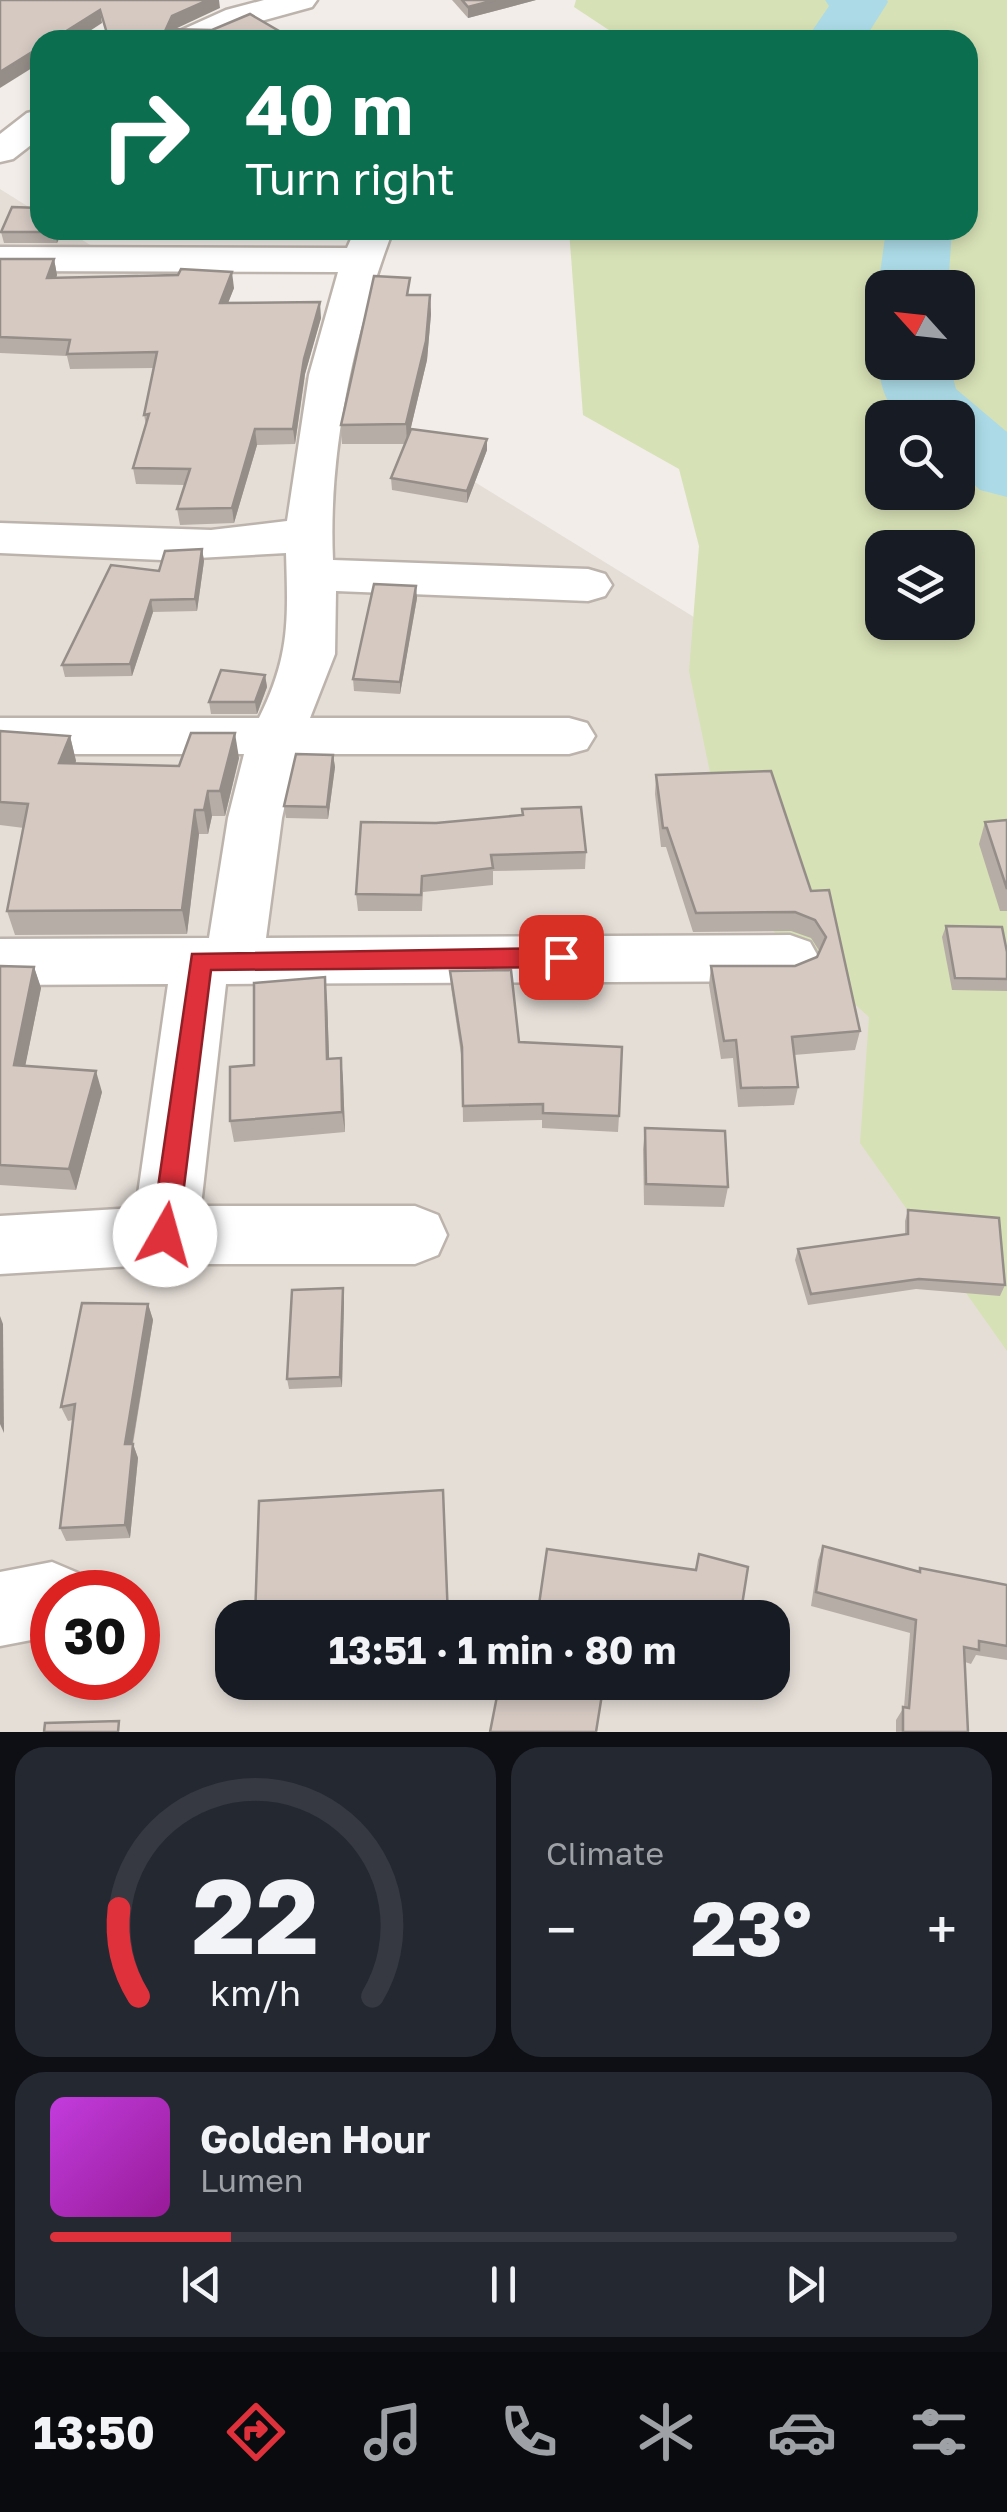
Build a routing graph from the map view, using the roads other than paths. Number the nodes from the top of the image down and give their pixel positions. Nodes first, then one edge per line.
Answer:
1 (301, 0) edge
2 (251, 6) edge
3 (206, 30) edge
4 (30, 128) edge
5 (0, 151) edge
6 (367, 245) edge
7 (0, 259) edge
8 (0, 538) edge
9 (311, 552) junction
10 (588, 585) dead end
11 (0, 736) edge
12 (276, 736) junction
13 (569, 736) dead end
14 (790, 958) dead end
15 (217, 961) junction
16 (0, 962) edge
17 (165, 1235) junction
18 (415, 1235) dead end
19 (0, 1245) edge
20 (30, 1603) edge
21 (0, 1609) edge

1 - 2 street
2 - 3 street
4 - 5 street
6 - 7 street
6 - 9 street
8 - 9 street
9 - 10 street
9 - 12 street
11 - 12 street
12 - 13 street
12 - 15 street
14 - 15 street
15 - 16 street
15 - 17 street
17 - 18 street
17 - 19 street
20 - 21 street

